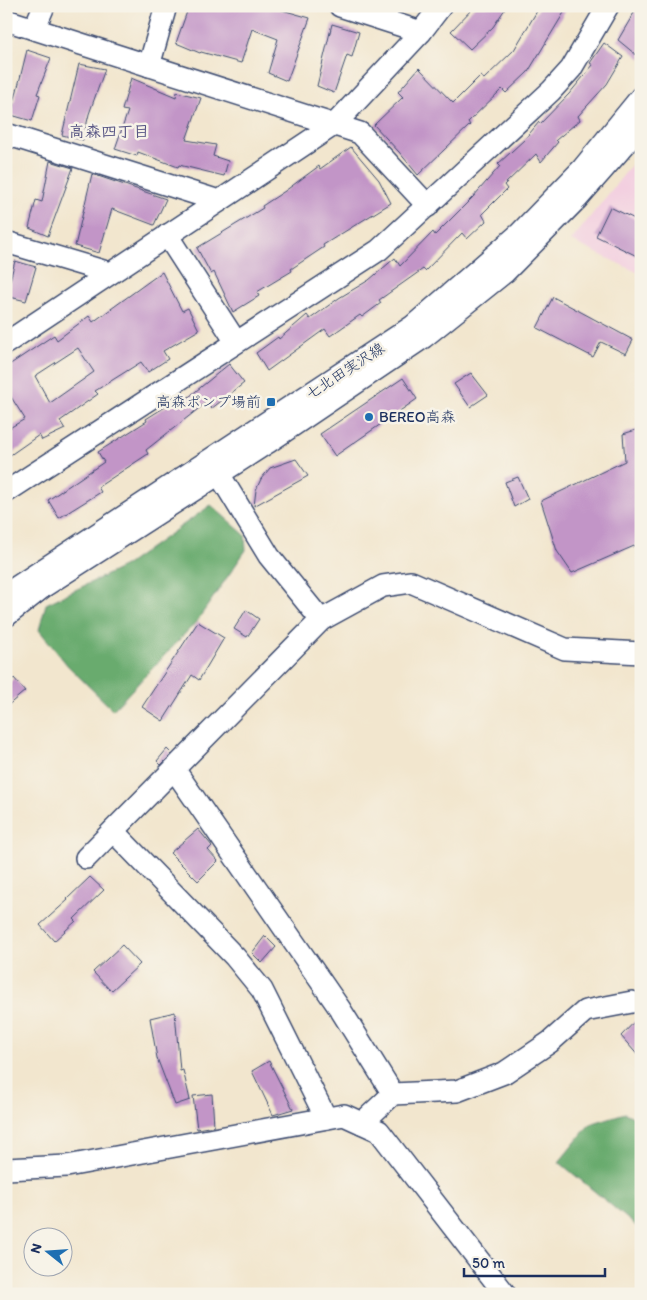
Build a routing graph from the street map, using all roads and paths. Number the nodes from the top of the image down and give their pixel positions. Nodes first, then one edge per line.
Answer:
1 (44, 6) edge
2 (166, 6) edge
3 (340, 6) edge
4 (441, 6) edge
5 (608, 6) edge
6 (6, 20) edge
7 (34, 29) junction
8 (421, 32) junction
9 (149, 66) junction
10 (641, 97) edge
11 (335, 124) junction
12 (641, 126) edge
13 (6, 134) edge
14 (219, 201) junction
15 (428, 206) junction
16 (167, 235) junction
17 (6, 242) edge
18 (110, 273) junction
19 (236, 342) junction
20 (6, 343) edge
21 (219, 474) junction
22 (6, 492) edge
23 (6, 594) edge
24 (6, 616) edge
25 (321, 620) junction
26 (641, 653) edge
27 (174, 769) junction
28 (113, 831) junction
29 (86, 858) dead end
30 (632, 1002) dead end
31 (393, 1094) junction
32 (326, 1118) junction
33 (362, 1123) junction
34 (6, 1169) edge
35 (505, 1294) edge

1 - 7 street
2 - 9 street
3 - 8 street
4 - 8 street
5 - 15 street
6 - 7 street
7 - 9 street
8 - 11 street
9 - 11 street
10 - 23 street, 七北田実沢線
11 - 14 street
11 - 15 street
12 - 21 street
13 - 14 street
14 - 16 street
15 - 19 street
16 - 18 street
16 - 19 street
17 - 18 street
18 - 20 street
19 - 22 street
21 - 24 street
21 - 25 street
25 - 26 street
25 - 27 street
27 - 28 street
27 - 31 street
28 - 29 street
28 - 32 street
30 - 31 street
31 - 33 street
32 - 33 street
32 - 34 street
33 - 35 street

